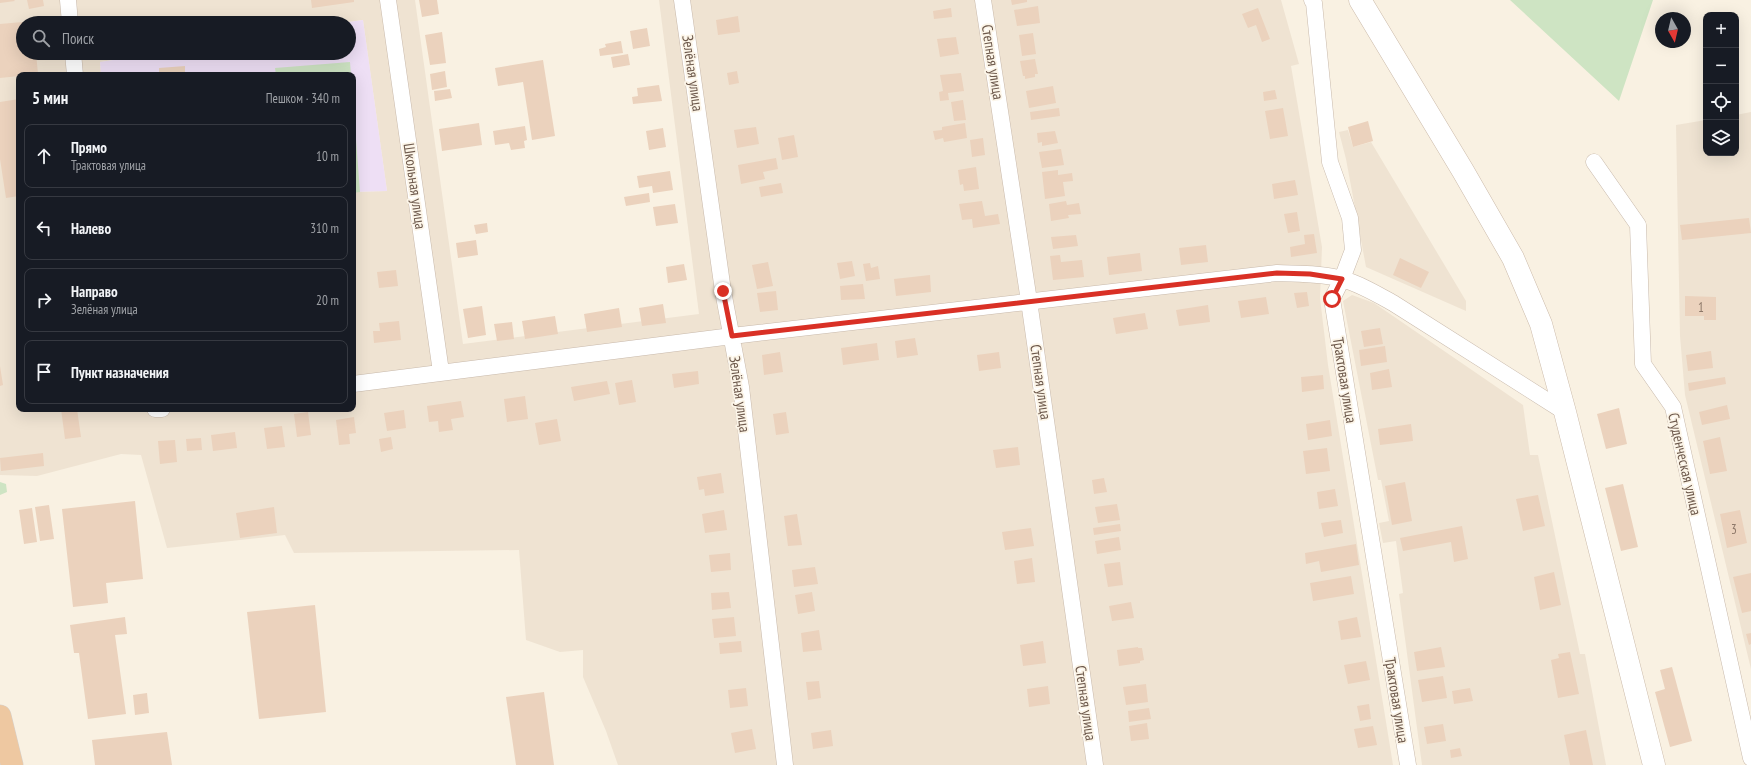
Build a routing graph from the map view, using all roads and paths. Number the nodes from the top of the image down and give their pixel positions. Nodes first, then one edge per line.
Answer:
1 (68, 0) edge
2 (388, 0) edge
3 (682, 0) edge
4 (983, 0) edge
5 (1360, 0) edge
6 (1314, 1) edge
7 (69, 16) edge
8 (74, 60) edge
9 (75, 72) edge
10 (1594, 162) dead end
11 (1342, 279) junction
12 (1029, 301) junction
13 (732, 336) junction
14 (441, 372) junction
15 (356, 384) edge
16 (1565, 412) junction
17 (0, 716) edge
18 (1751, 758) edge
19 (12, 765) edge
20 (785, 765) edge
21 (1095, 765) edge
22 (1408, 765) edge
23 (1654, 765) edge

1 - 7 street
2 - 14 street, Школьная улица
3 - 13 street, Зелёная улица
4 - 12 street, Степная улица
5 - 16 main road
6 - 11 street, Трактовая улица
8 - 9 street
10 - 18 street, Студенческая улица
11 - 12 street
11 - 16 street
11 - 22 street, Трактовая улица
12 - 13 street
12 - 21 street, Степная улица
13 - 14 street
13 - 20 street, Зелёная улица
14 - 15 street
16 - 23 main road
17 - 19 highway

